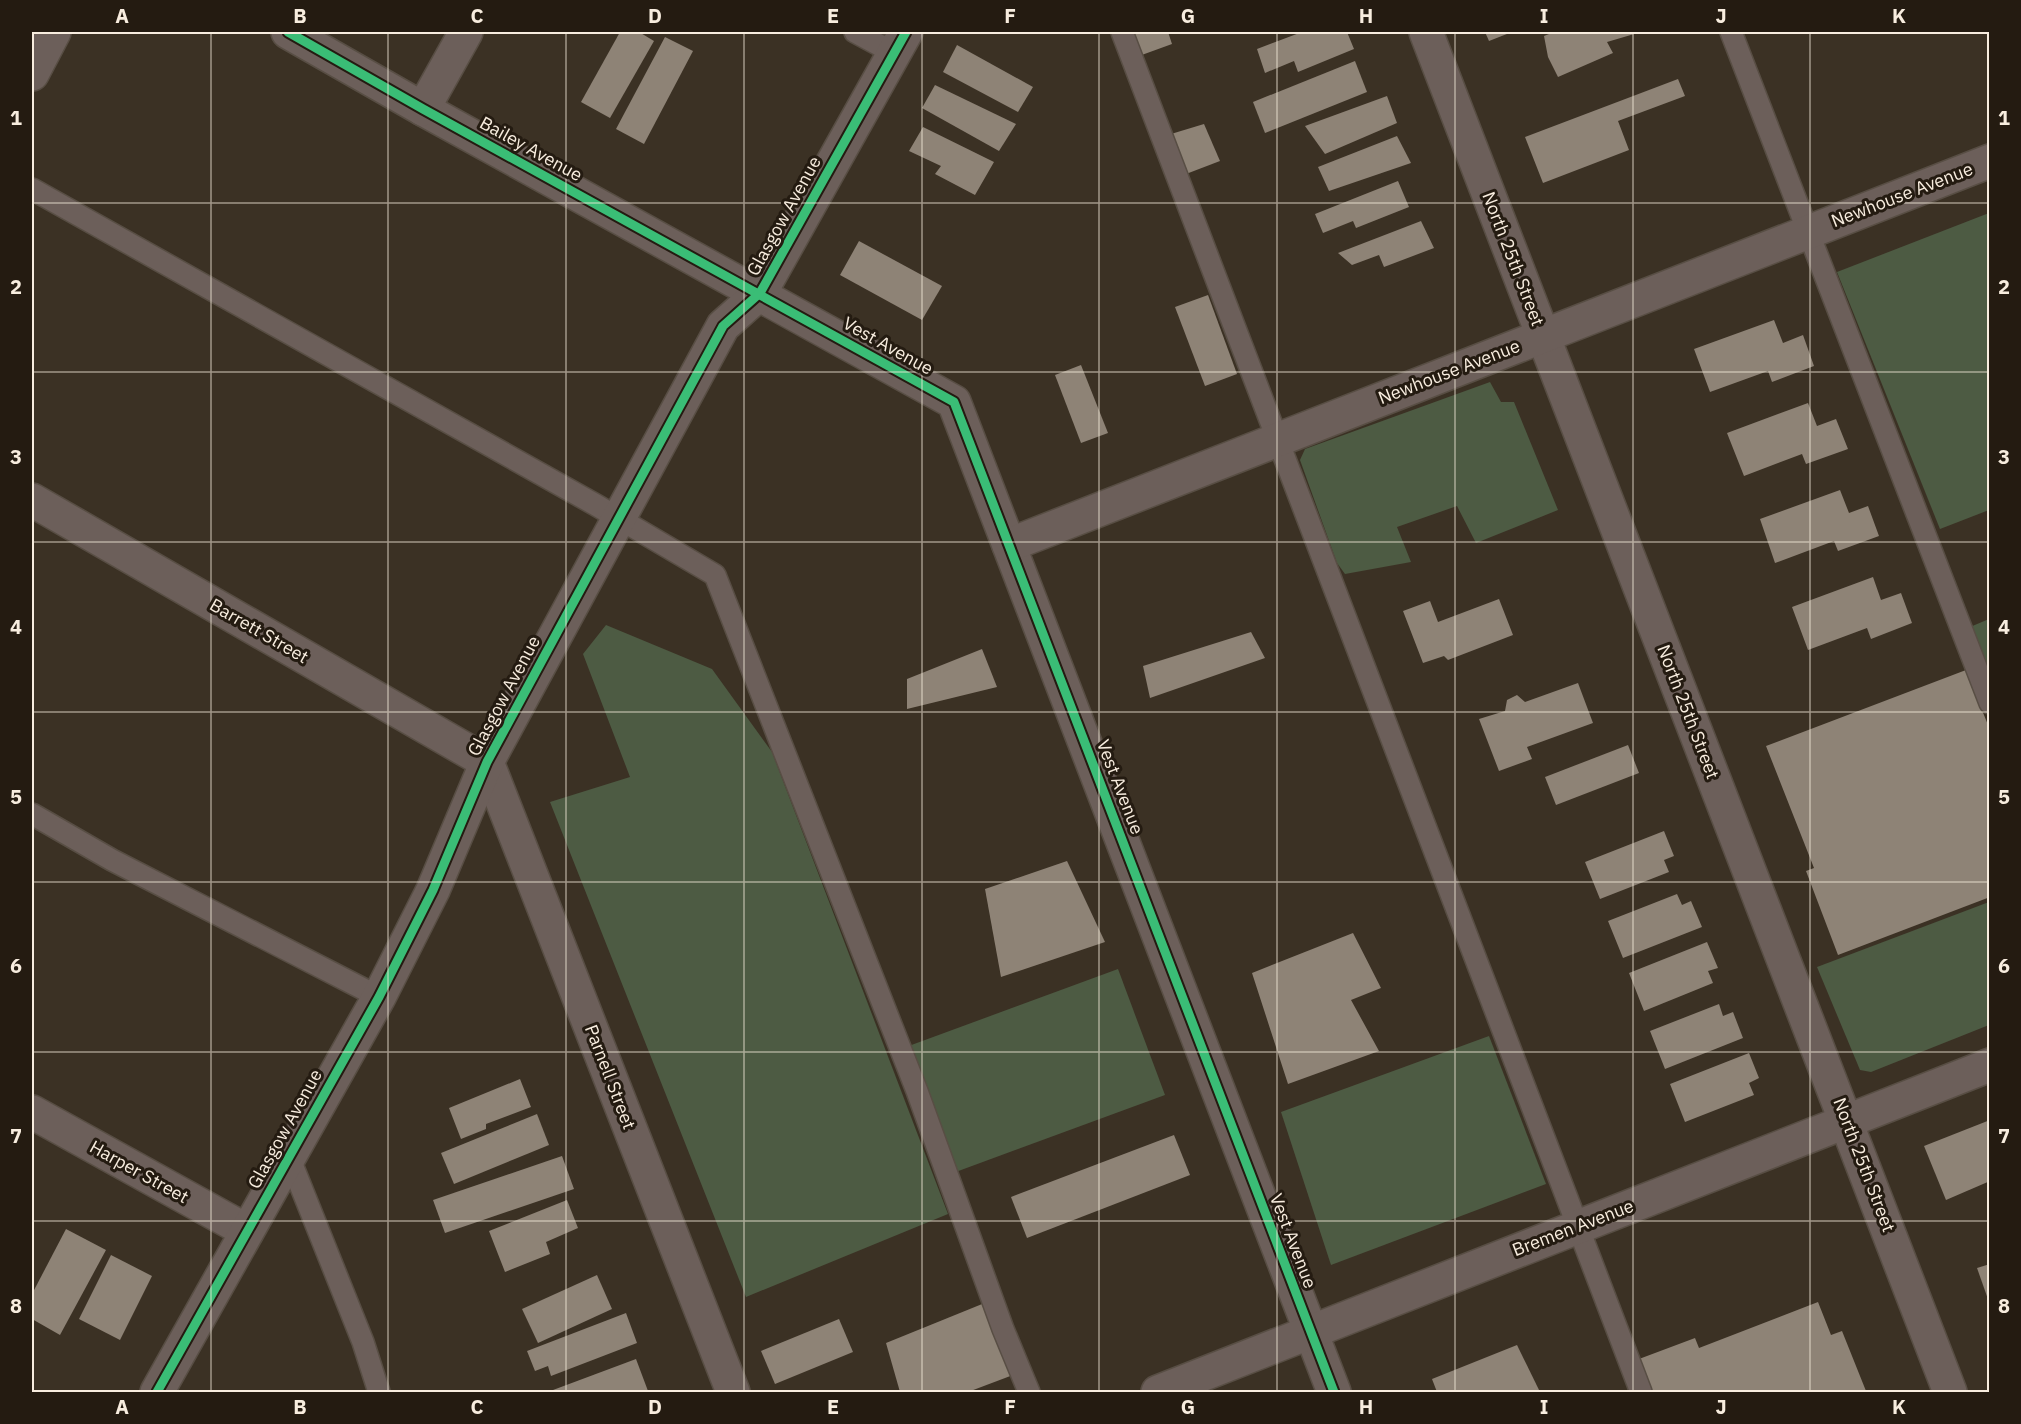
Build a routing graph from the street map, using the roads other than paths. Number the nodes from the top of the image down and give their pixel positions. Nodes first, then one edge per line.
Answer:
1 (54, 32) edge
2 (288, 32) edge
3 (466, 32) edge
4 (855, 32) edge
5 (1122, 32) edge
6 (1426, 32) edge
7 (1731, 32) edge
8 (900, 42) edge
9 (32, 74) edge
10 (423, 109) junction
11 (1989, 161) edge
12 (32, 189) edge
13 (1808, 232) junction
14 (760, 293) junction
15 (1542, 336) junction
16 (1278, 439) junction
17 (32, 500) edge
18 (619, 518) junction
19 (1010, 544) junction
20 (1989, 703) edge
21 (487, 762) junction
22 (32, 814) edge
23 (379, 997) junction
24 (1989, 1065) edge
25 (32, 1112) edge
26 (1847, 1121) junction
27 (289, 1157) junction
28 (1578, 1227) junction
29 (247, 1231) junction
30 (1310, 1331) junction
31 (157, 1392) edge
32 (380, 1392) edge
33 (733, 1392) edge
34 (1029, 1392) edge
35 (1158, 1392) edge
36 (1334, 1392) edge
37 (1641, 1392) edge
38 (1950, 1392) edge

1 - 9 street
2 - 10 street, Bailey Avenue
3 - 10 street
4 - 8 lane
5 - 16 lane
6 - 15 street, North 25th Street
7 - 13 lane
8 - 14 street, Glasgow Avenue
10 - 14 street, Bailey Avenue
11 - 13 street, Newhouse Avenue
12 - 18 lane
13 - 15 street, Newhouse Avenue
13 - 20 lane
14 - 18 street, Glasgow Avenue
14 - 19 street, Vest Avenue
15 - 16 street, Newhouse Avenue
15 - 26 street, North 25th Street
16 - 19 street, Newhouse Avenue
16 - 28 lane
17 - 21 street, Barrett Street
18 - 21 street, Glasgow Avenue
18 - 34 lane
19 - 30 street, Vest Avenue
21 - 23 street, Glasgow Avenue
21 - 33 street, Parnell Street
22 - 23 lane
23 - 27 street, Glasgow Avenue
24 - 26 street, Bremen Avenue
25 - 29 street, Harper Street
26 - 28 street, Bremen Avenue
26 - 38 street, North 25th Street
27 - 29 street, Glasgow Avenue
27 - 32 lane
28 - 30 street, Bremen Avenue
28 - 37 lane
29 - 31 street, Glasgow Avenue
30 - 35 street, Bremen Avenue
30 - 36 street, Vest Avenue

